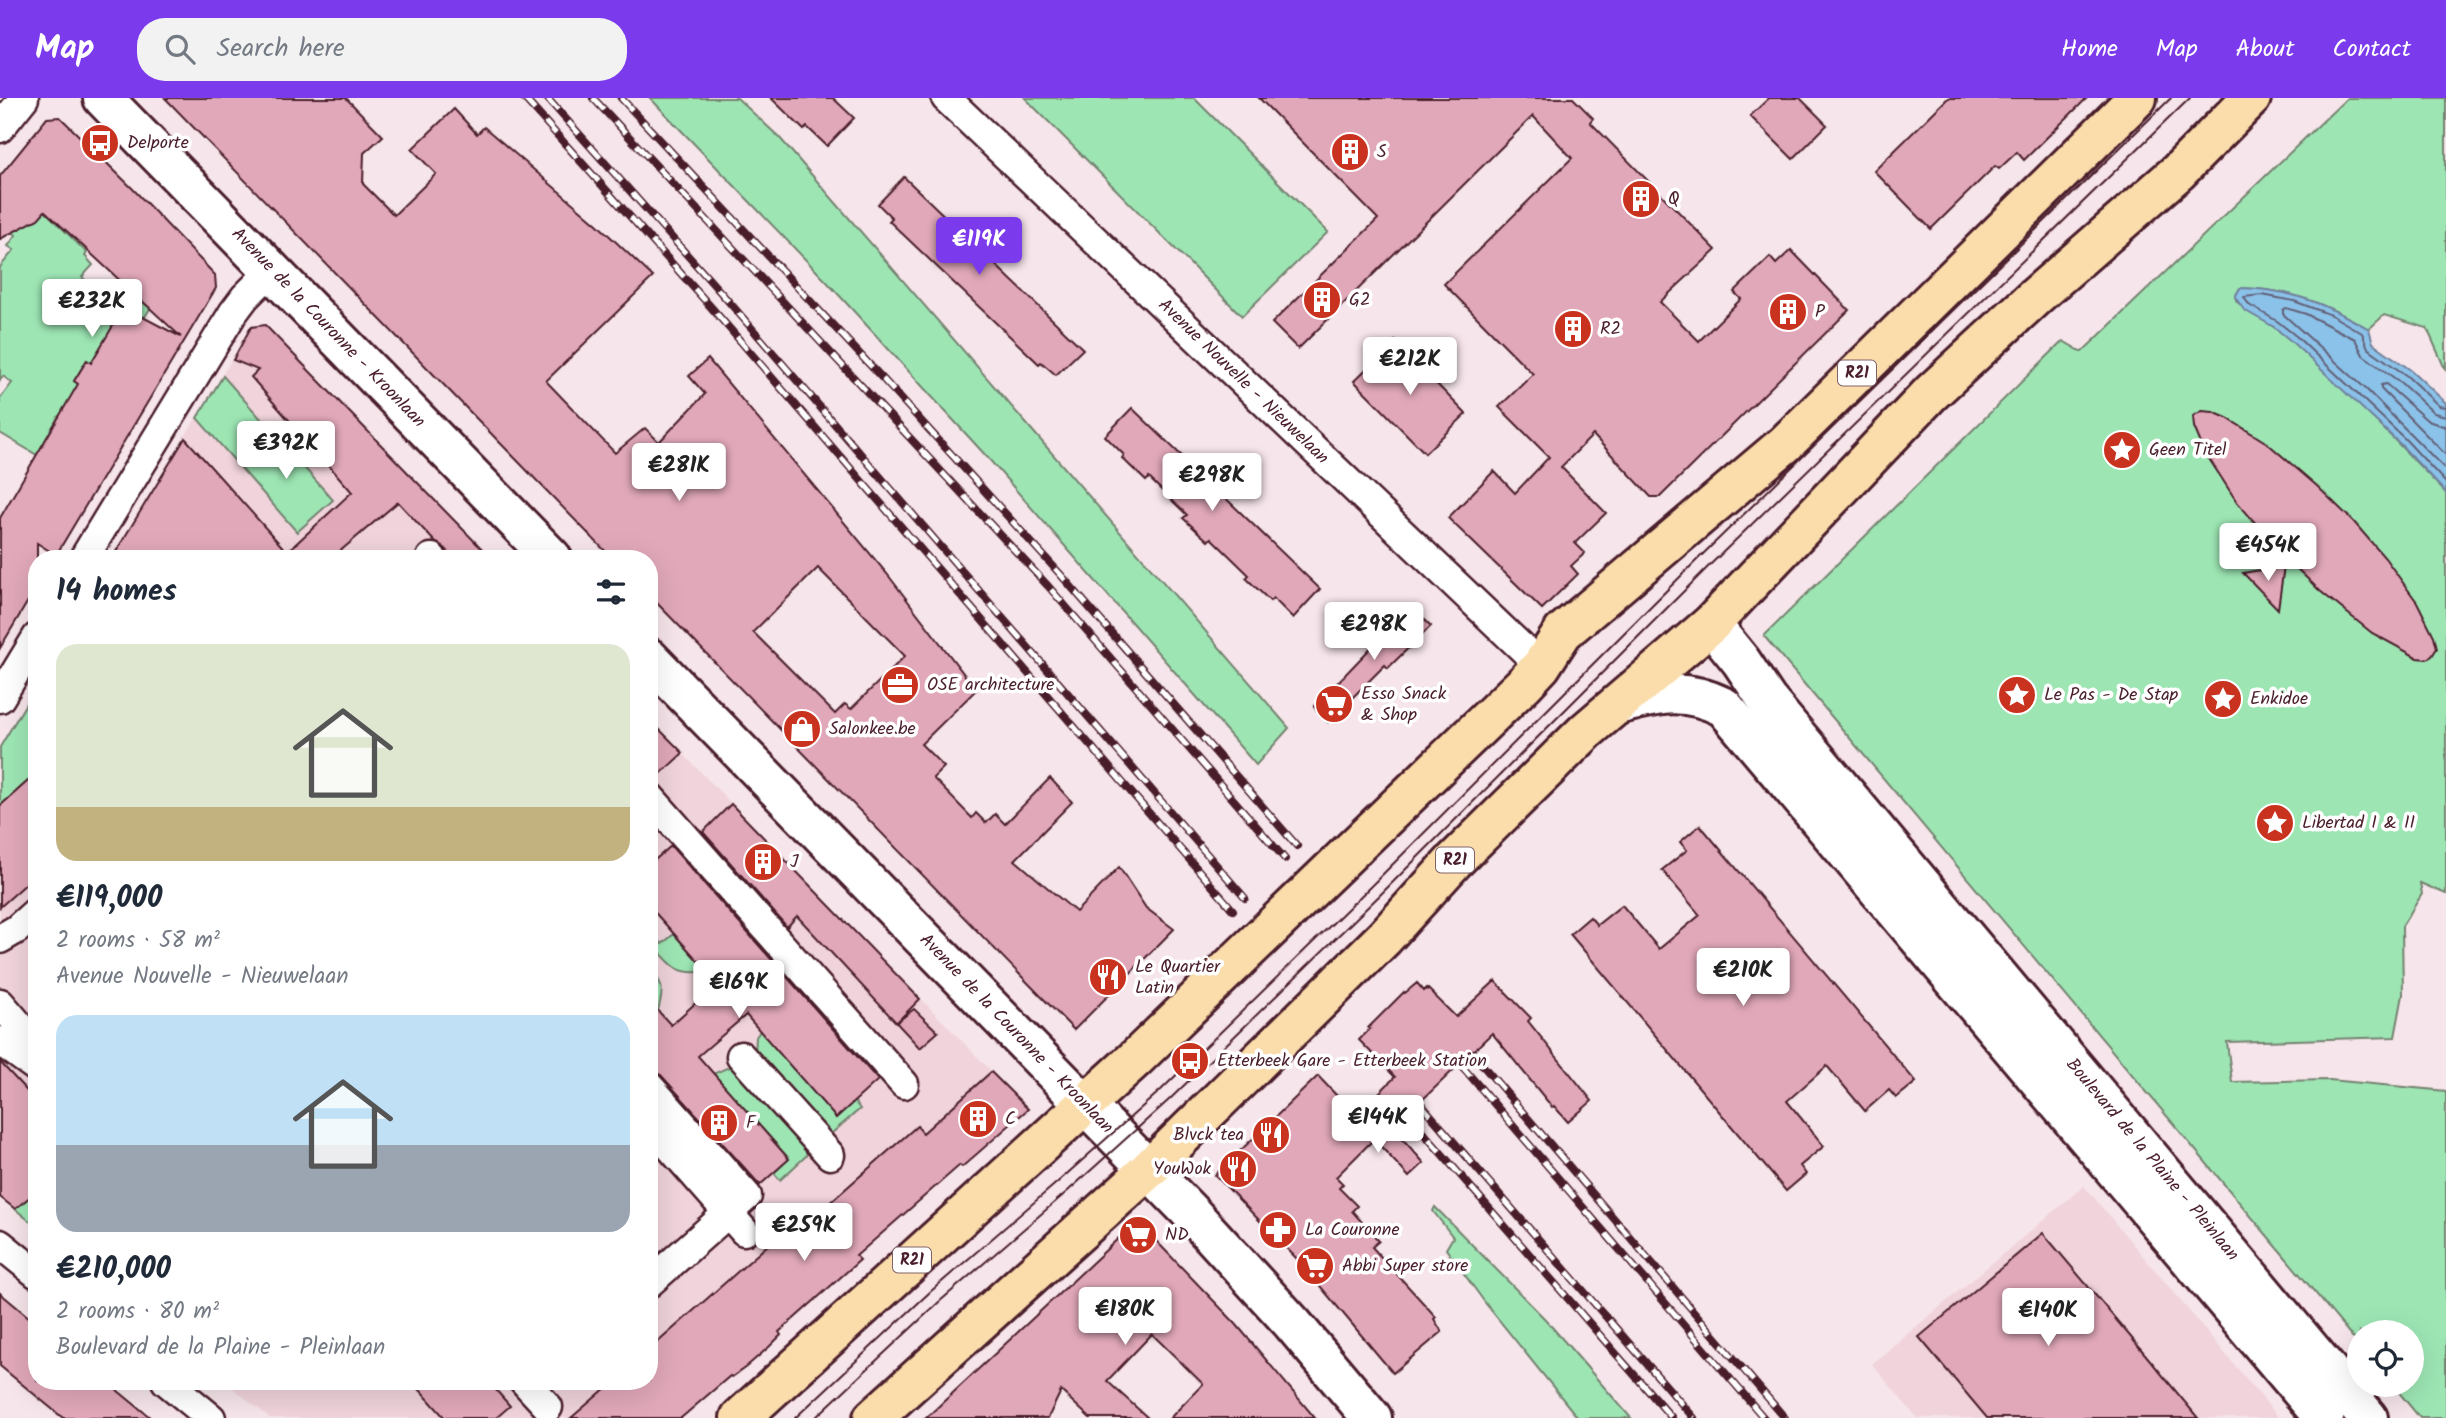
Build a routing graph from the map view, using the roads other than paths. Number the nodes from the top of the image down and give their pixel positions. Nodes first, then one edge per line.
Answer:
1 (24, 98) edge
2 (103, 98) edge
3 (946, 98) edge
4 (2137, 98) edge
5 (2251, 98) edge
6 (0, 128) edge
7 (272, 270) junction
8 (90, 550) edge
9 (544, 550) edge
10 (1711, 624) junction
11 (28, 652) edge
12 (1541, 666) junction
13 (658, 667) edge
14 (0, 698) edge
15 (1617, 705) junction
16 (1753, 712) junction
17 (658, 818) edge
18 (1920, 913) junction
19 (28, 919) edge
20 (0, 939) edge
21 (0, 1003) edge
22 (0, 1041) edge
23 (28, 1041) edge
24 (741, 1056) dead end
25 (28, 1061) edge
26 (904, 1084) dead end
27 (658, 1096) edge
28 (1086, 1105) junction
29 (658, 1133) edge
30 (830, 1154) dead end
31 (1148, 1170) junction
32 (736, 1222) junction
33 (0, 1244) edge
34 (28, 1267) edge
35 (658, 1277) edge
36 (177, 1390) edge
37 (532, 1390) edge
38 (548, 1408) dead end
39 (211, 1418) edge
40 (740, 1418) edge
41 (873, 1418) edge
42 (1372, 1418) edge
43 (2324, 1418) edge
44 (2368, 1418) edge

1 - 6 street
2 - 7 main road, Avenue de la Couronne - Kroonlaan
3 - 12 street, Avenue Nouvelle - Nieuwelaan
4 - 12 main road, R21
5 - 10 main road, R21
7 - 8 street
7 - 9 main road, Avenue de la Couronne - Kroonlaan
10 - 15 main road, R21
10 - 16 main road, Boulevard de la Plaine - Pleinlaan
11 - 14 street
12 - 28 main road, R21
13 - 28 main road, Avenue de la Couronne - Kroonlaan
15 - 16 main road, Boulevard de la Plaine - Pleinlaan
15 - 31 main road, R21
16 - 18 main road, Boulevard de la Plaine - Pleinlaan
17 - 26 street
18 - 43 main road, Boulevard de la Plaine - Pleinlaan
18 - 44 main road, Boulevard de la Plaine - Pleinlaan
19 - 20 street
21 - 23 street
22 - 25 street
24 - 30 street
27 - 32 street
28 - 31 main road, Avenue de la Couronne - Kroonlaan
28 - 40 main road, R21
29 - 32 street
31 - 41 main road, R21
31 - 42 main road, Avenue de la Couronne - Kroonlaan
32 - 35 street
33 - 34 street
36 - 39 street
37 - 38 street

